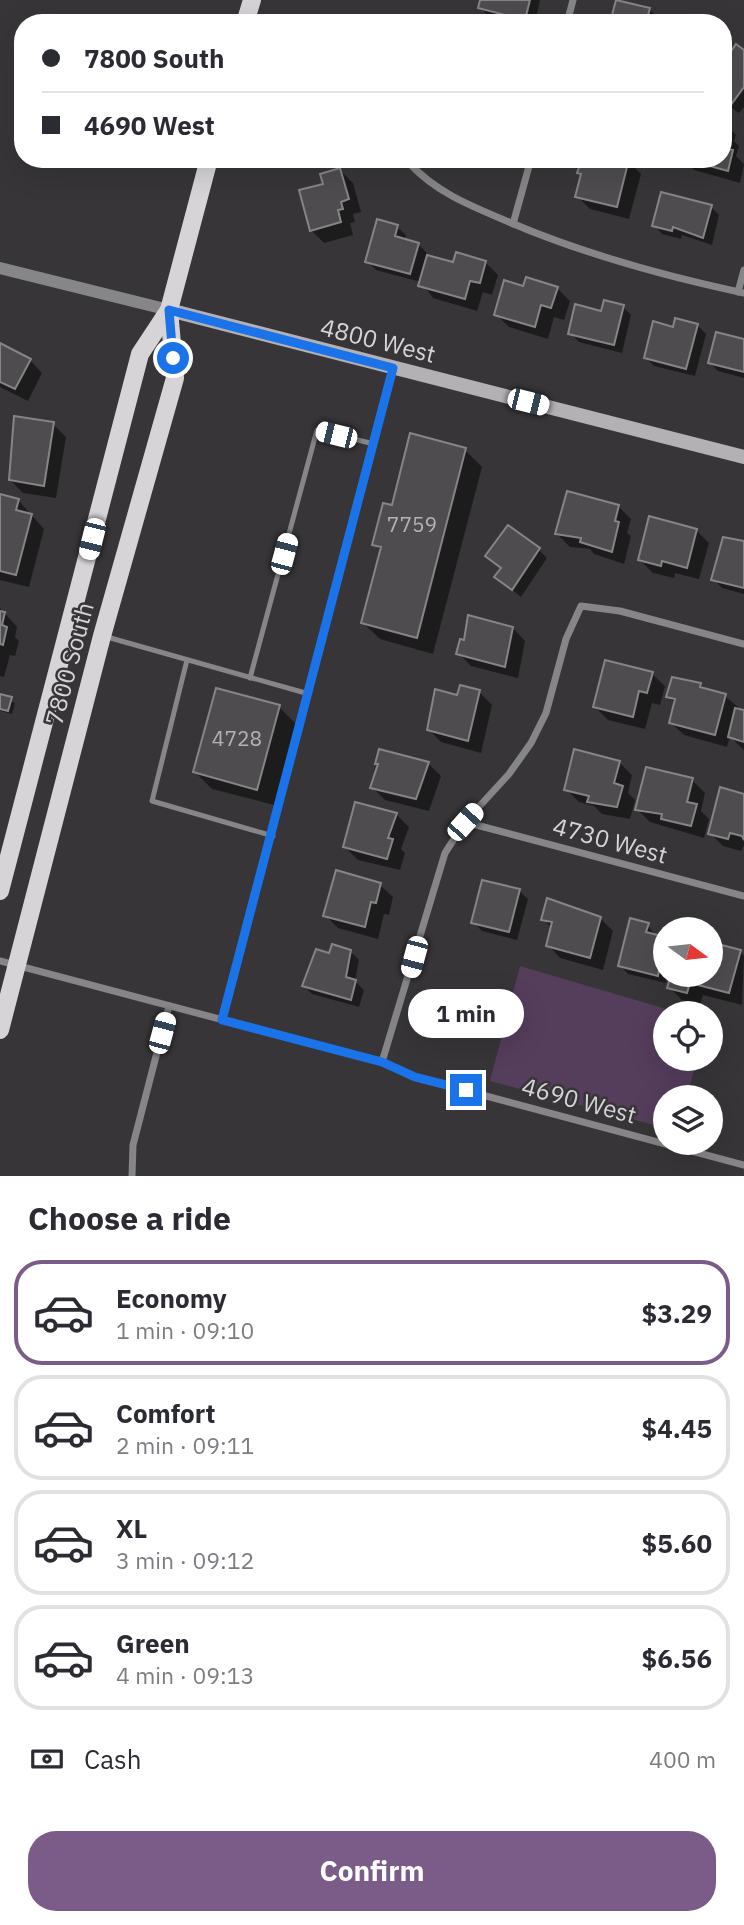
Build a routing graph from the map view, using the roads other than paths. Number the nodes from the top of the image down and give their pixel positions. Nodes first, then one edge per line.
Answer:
1 (207, 168) edge
2 (414, 168) edge
3 (529, 168) edge
4 (513, 224) junction
5 (0, 268) edge
6 (744, 270) edge
7 (741, 293) edge
8 (169, 310) junction
9 (393, 368) junction
10 (374, 444) junction
11 (744, 457) edge
12 (102, 636) junction
13 (744, 644) edge
14 (187, 660) junction
15 (250, 678) junction
16 (309, 694) junction
17 (465, 822) junction
18 (273, 836) junction
19 (0, 891) edge
20 (744, 897) edge
21 (0, 961) edge
22 (18, 966) junction
23 (169, 1006) junction
24 (222, 1020) junction
25 (0, 1030) edge
26 (382, 1062) junction
27 (744, 1165) edge
28 (132, 1176) edge

1 - 8 main road, 7800 South
2 - 4 street
3 - 4 street
4 - 7 street
5 - 8 street, 4800 West
6 - 7 street
8 - 9 main road, 4800 West
8 - 12 main road, 7800 South
8 - 19 main road, 7800 South
9 - 10 lane
9 - 11 main road, 4800 West
10 - 15 lane
10 - 16 lane
12 - 14 lane
12 - 22 main road, 7800 South
13 - 17 street
14 - 15 lane
14 - 18 lane
15 - 16 lane
16 - 18 lane
17 - 20 street, 4730 West
17 - 26 street
18 - 24 lane
21 - 22 street, 4690 West
22 - 23 street, 4690 West
22 - 25 main road, 7800 South
23 - 24 street, 4690 West
23 - 28 street
24 - 26 street, 4690 West
26 - 27 street, 4690 West

